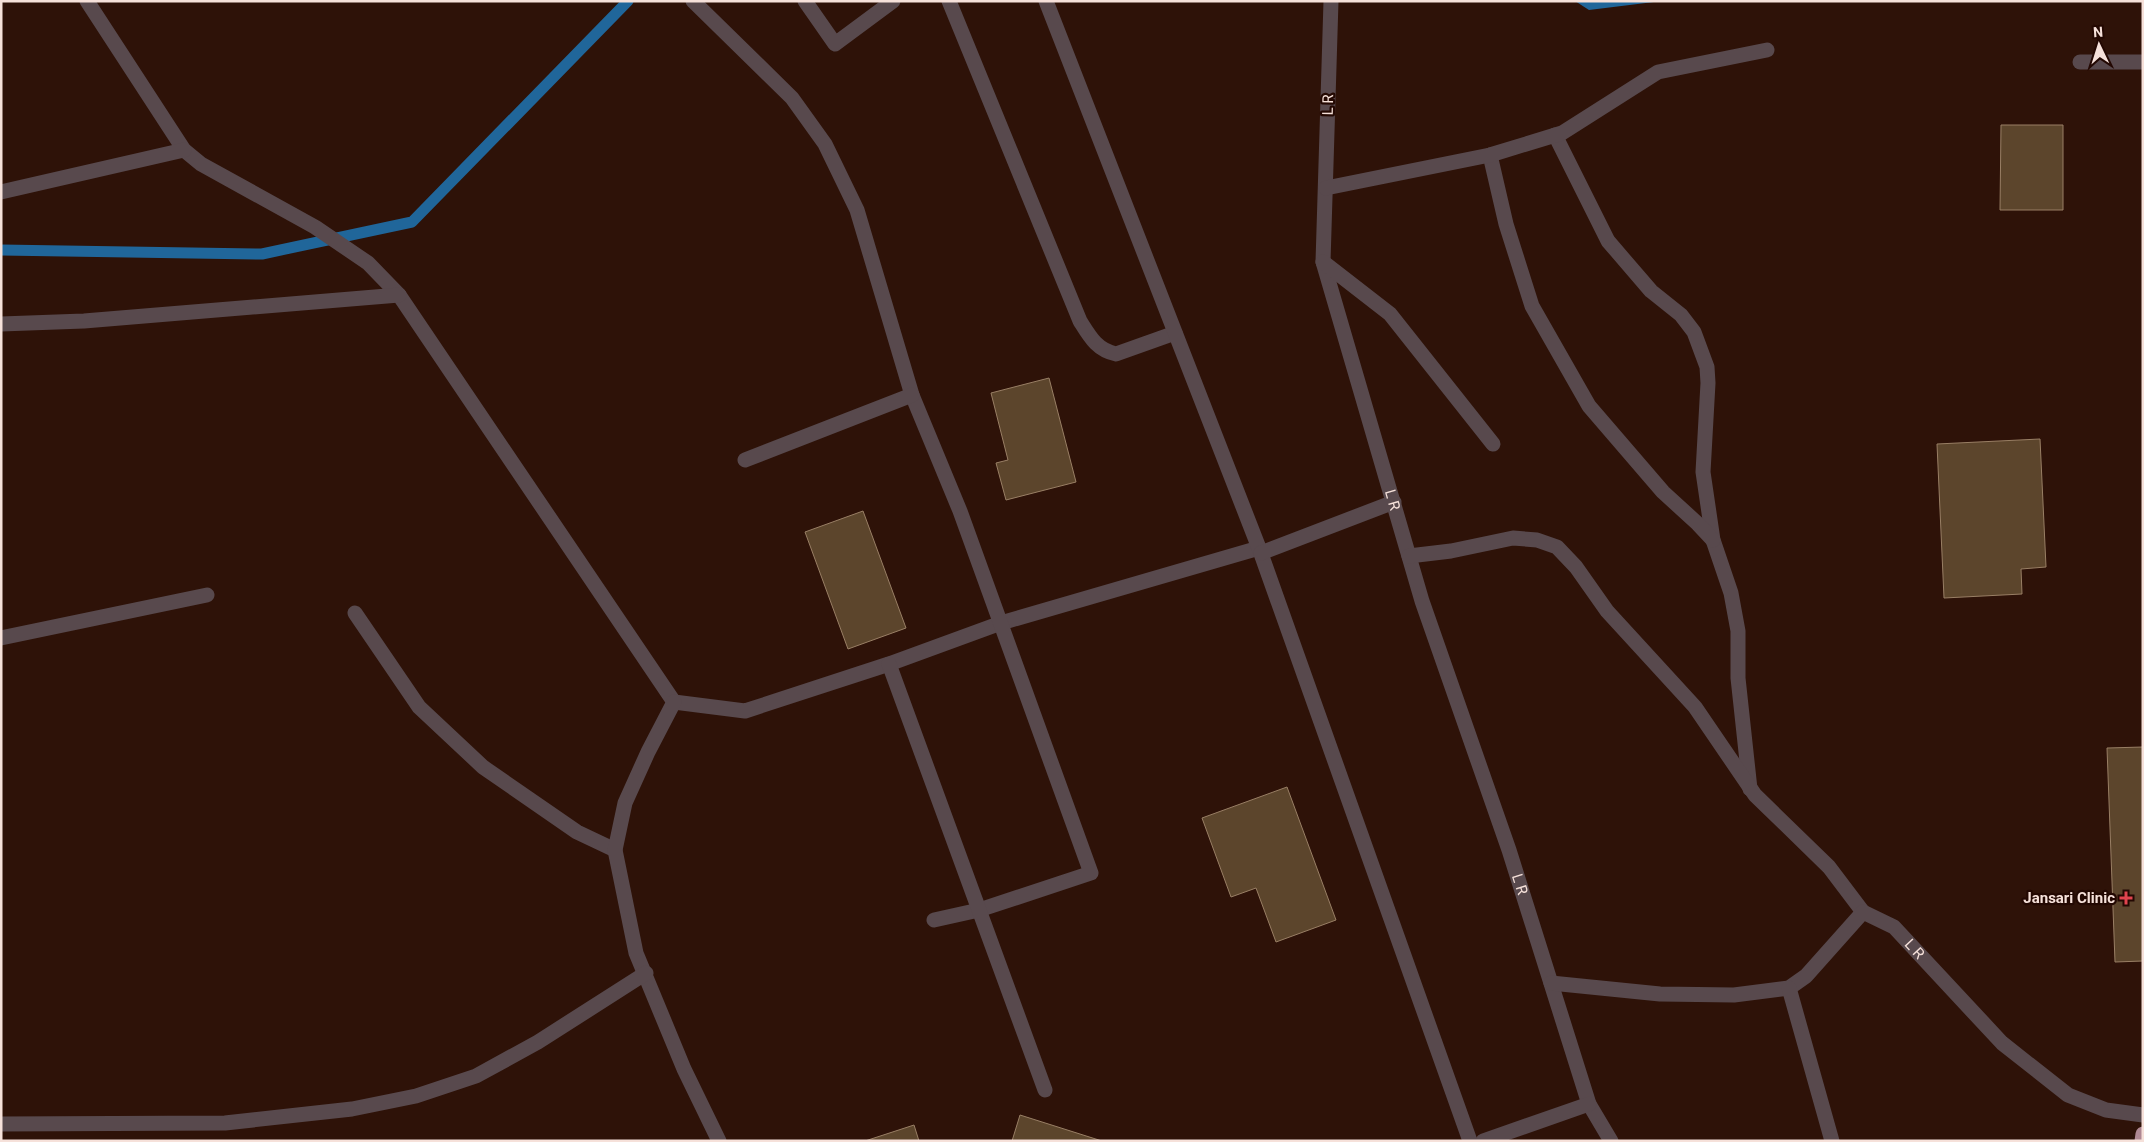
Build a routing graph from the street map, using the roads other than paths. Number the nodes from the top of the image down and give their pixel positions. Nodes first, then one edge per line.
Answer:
1 (87, 1) edge
2 (693, 1) edge
3 (805, 1) edge
4 (893, 1) edge
5 (949, 1) edge
6 (1046, 1) edge
7 (1331, 1) edge
8 (1767, 50) dead end
9 (2080, 62) dead end
10 (2143, 62) edge
11 (1555, 135) junction
12 (184, 150) junction
13 (1490, 155) junction
14 (1326, 188) junction
15 (1, 192) edge
16 (1323, 262) junction
17 (399, 296) junction
18 (1, 324) edge
19 (1175, 333) junction
20 (912, 395) junction
21 (1493, 444) dead end
22 (745, 460) dead end
23 (1394, 502) junction
24 (1713, 540) junction
25 (1260, 551) junction
26 (1409, 556) junction
27 (207, 596) dead end
28 (355, 613) dead end
29 (1001, 623) junction
30 (1, 638) edge
31 (889, 664) junction
32 (674, 702) junction
33 (1750, 789) junction
34 (615, 850) junction
35 (979, 910) junction
36 (1863, 912) junction
37 (934, 920) dead end
38 (646, 974) junction
39 (1551, 983) junction
40 (1788, 988) junction
41 (1045, 1090) dead end
42 (1589, 1104) junction
43 (2143, 1115) edge
44 (1, 1124) edge
45 (2143, 1134) edge
46 (719, 1141) edge
47 (1470, 1141) edge
48 (1483, 1141) edge
49 (1611, 1141) edge
50 (1832, 1141) edge
51 (2142, 1141) edge

1 - 12 street
2 - 20 street
3 - 4 street
5 - 19 street
6 - 19 street
7 - 14 street, L R
8 - 11 street
9 - 10 street
11 - 13 street
11 - 24 street
12 - 15 street
12 - 17 street
13 - 14 street
13 - 24 street
14 - 16 street, L R
16 - 21 street
16 - 23 street, L R
17 - 18 street
17 - 32 street
19 - 25 street
20 - 22 street
20 - 29 street
23 - 25 street
23 - 26 street, L R
24 - 33 street
25 - 29 street
25 - 47 street
26 - 33 street
26 - 39 street, L R
27 - 30 street
28 - 34 street
29 - 31 street
29 - 35 street
31 - 32 street
31 - 35 street
32 - 34 street
33 - 36 street
34 - 38 street
35 - 37 street
35 - 41 street
36 - 40 street
36 - 43 street, L R
38 - 44 street
38 - 46 street
39 - 40 street
39 - 42 street, L R
40 - 50 street
42 - 48 street
42 - 49 street, L R
45 - 51 highway

